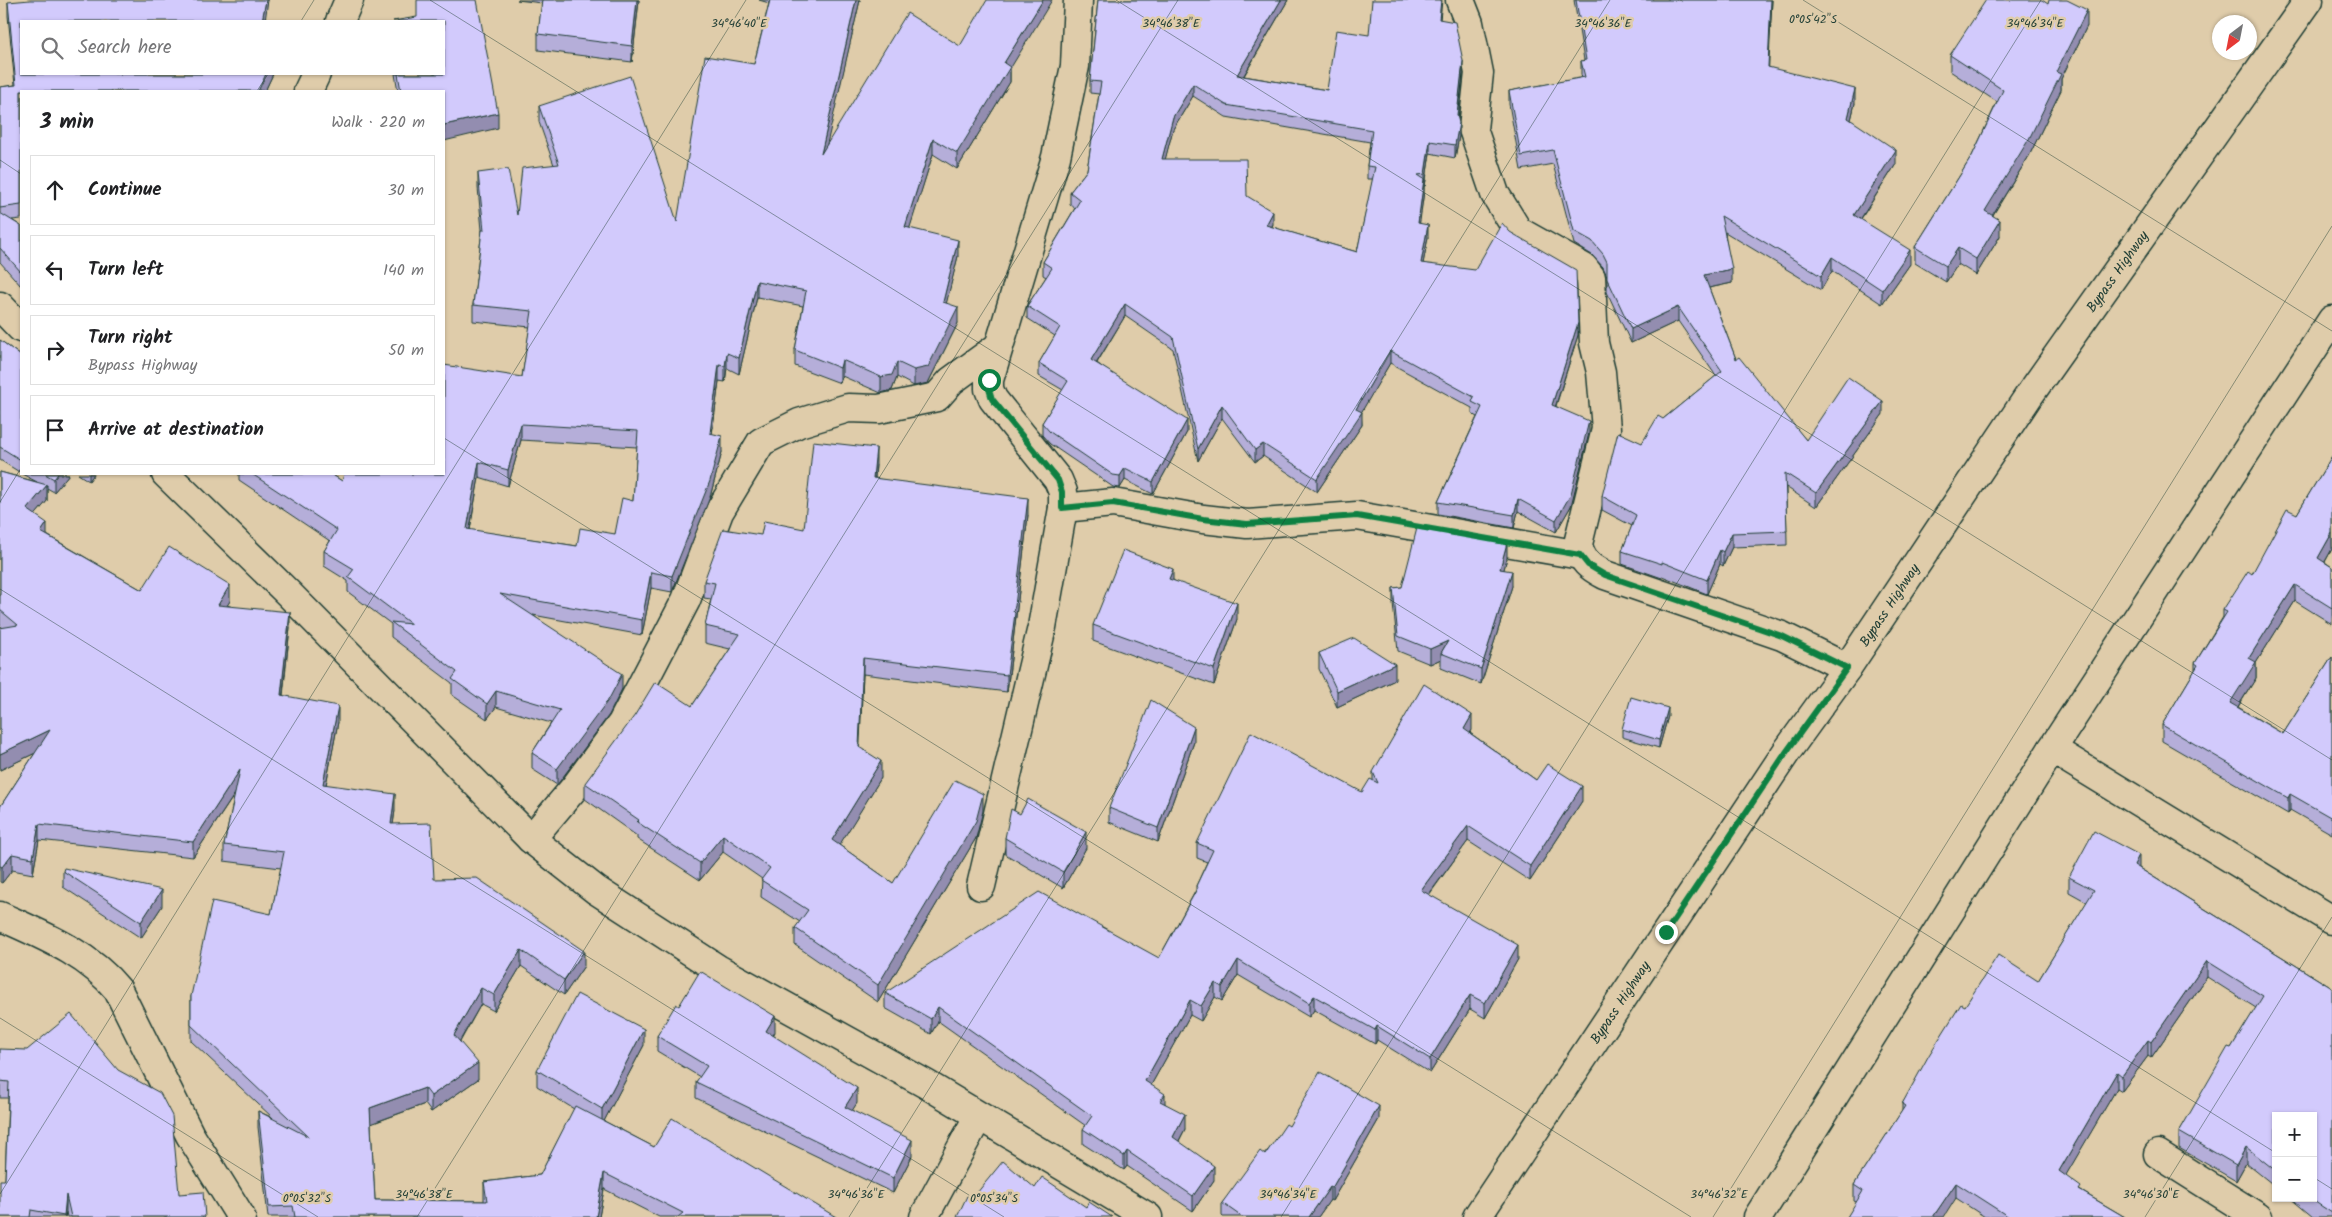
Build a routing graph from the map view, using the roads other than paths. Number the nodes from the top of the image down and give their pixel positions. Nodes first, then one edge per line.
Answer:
1 (349, 0) edge
2 (1078, 0) edge
3 (1460, 0) edge
4 (2309, 0) edge
5 (340, 20) edge
6 (316, 75) edge
7 (308, 90) edge
8 (0, 306) edge
9 (2332, 320) edge
10 (20, 327) edge
11 (999, 346) junction
12 (167, 475) edge
13 (1062, 508) junction
14 (1580, 555) junction
15 (1847, 668) junction
16 (2052, 750) junction
17 (531, 839) junction
18 (981, 886) dead end
19 (0, 916) edge
20 (2332, 920) edge
21 (978, 1117) junction
22 (2158, 1154) dead end
23 (241, 1217) edge
24 (924, 1217) edge
25 (1148, 1217) edge
26 (1477, 1217) edge
27 (1758, 1217) edge
28 (2258, 1217) edge

1 - 5 street
2 - 11 street
3 - 14 street
4 - 15 street, Bypass Highway
6 - 7 street
8 - 10 street
9 - 16 street
11 - 13 street
11 - 17 street
12 - 17 street
13 - 14 street
13 - 18 street
14 - 15 street
15 - 26 street, Bypass Highway
16 - 20 street
16 - 27 street
17 - 21 street
19 - 23 street
21 - 24 street
21 - 25 street
22 - 28 street

